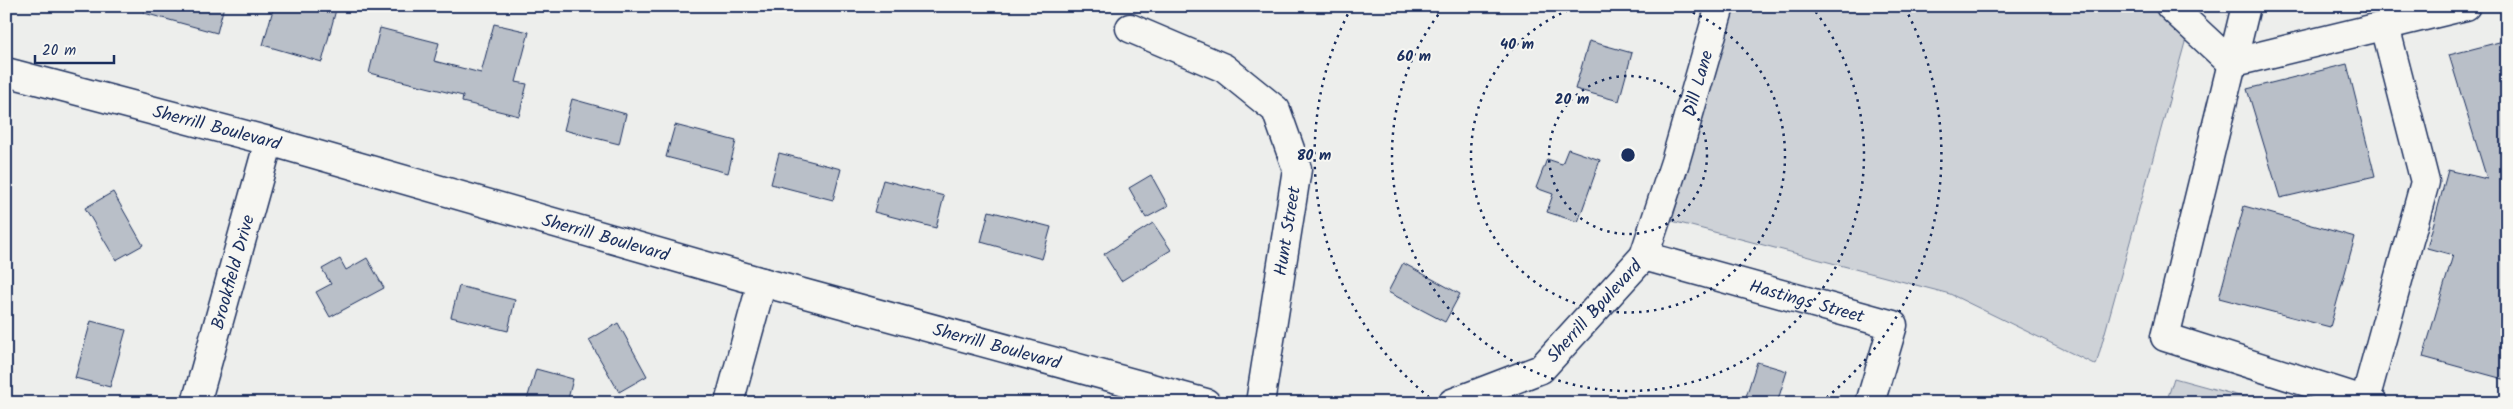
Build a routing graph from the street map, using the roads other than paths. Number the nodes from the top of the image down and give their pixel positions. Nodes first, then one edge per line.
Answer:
1 (1720, 6) edge
2 (2170, 6) edge
3 (2246, 6) edge
4 (2461, 7) edge
5 (2385, 26) junction
6 (1130, 28) dead end
7 (2231, 63) junction
8 (6, 72) edge
9 (269, 141) junction
10 (1675, 162) joint
11 (1644, 256) junction
12 (762, 282) junction
13 (2369, 402) edge
14 (196, 403) edge
15 (729, 403) edge
16 (1206, 403) edge
17 (1260, 403) edge
18 (1452, 403) edge
19 (1870, 403) edge

1 - 10 street, Dill Lane
2 - 7 street
3 - 7 street
4 - 5 street
5 - 7 street
5 - 13 street
6 - 17 street, Hunt Street
7 - 13 street
8 - 9 street, Sherrill Boulevard
9 - 12 street, Sherrill Boulevard
9 - 14 street, Brookfield Drive
10 - 11 street, Sherrill Boulevard
11 - 18 street, Sherrill Boulevard
11 - 19 street, Hastings Street
12 - 15 street
12 - 16 street, Sherrill Boulevard

